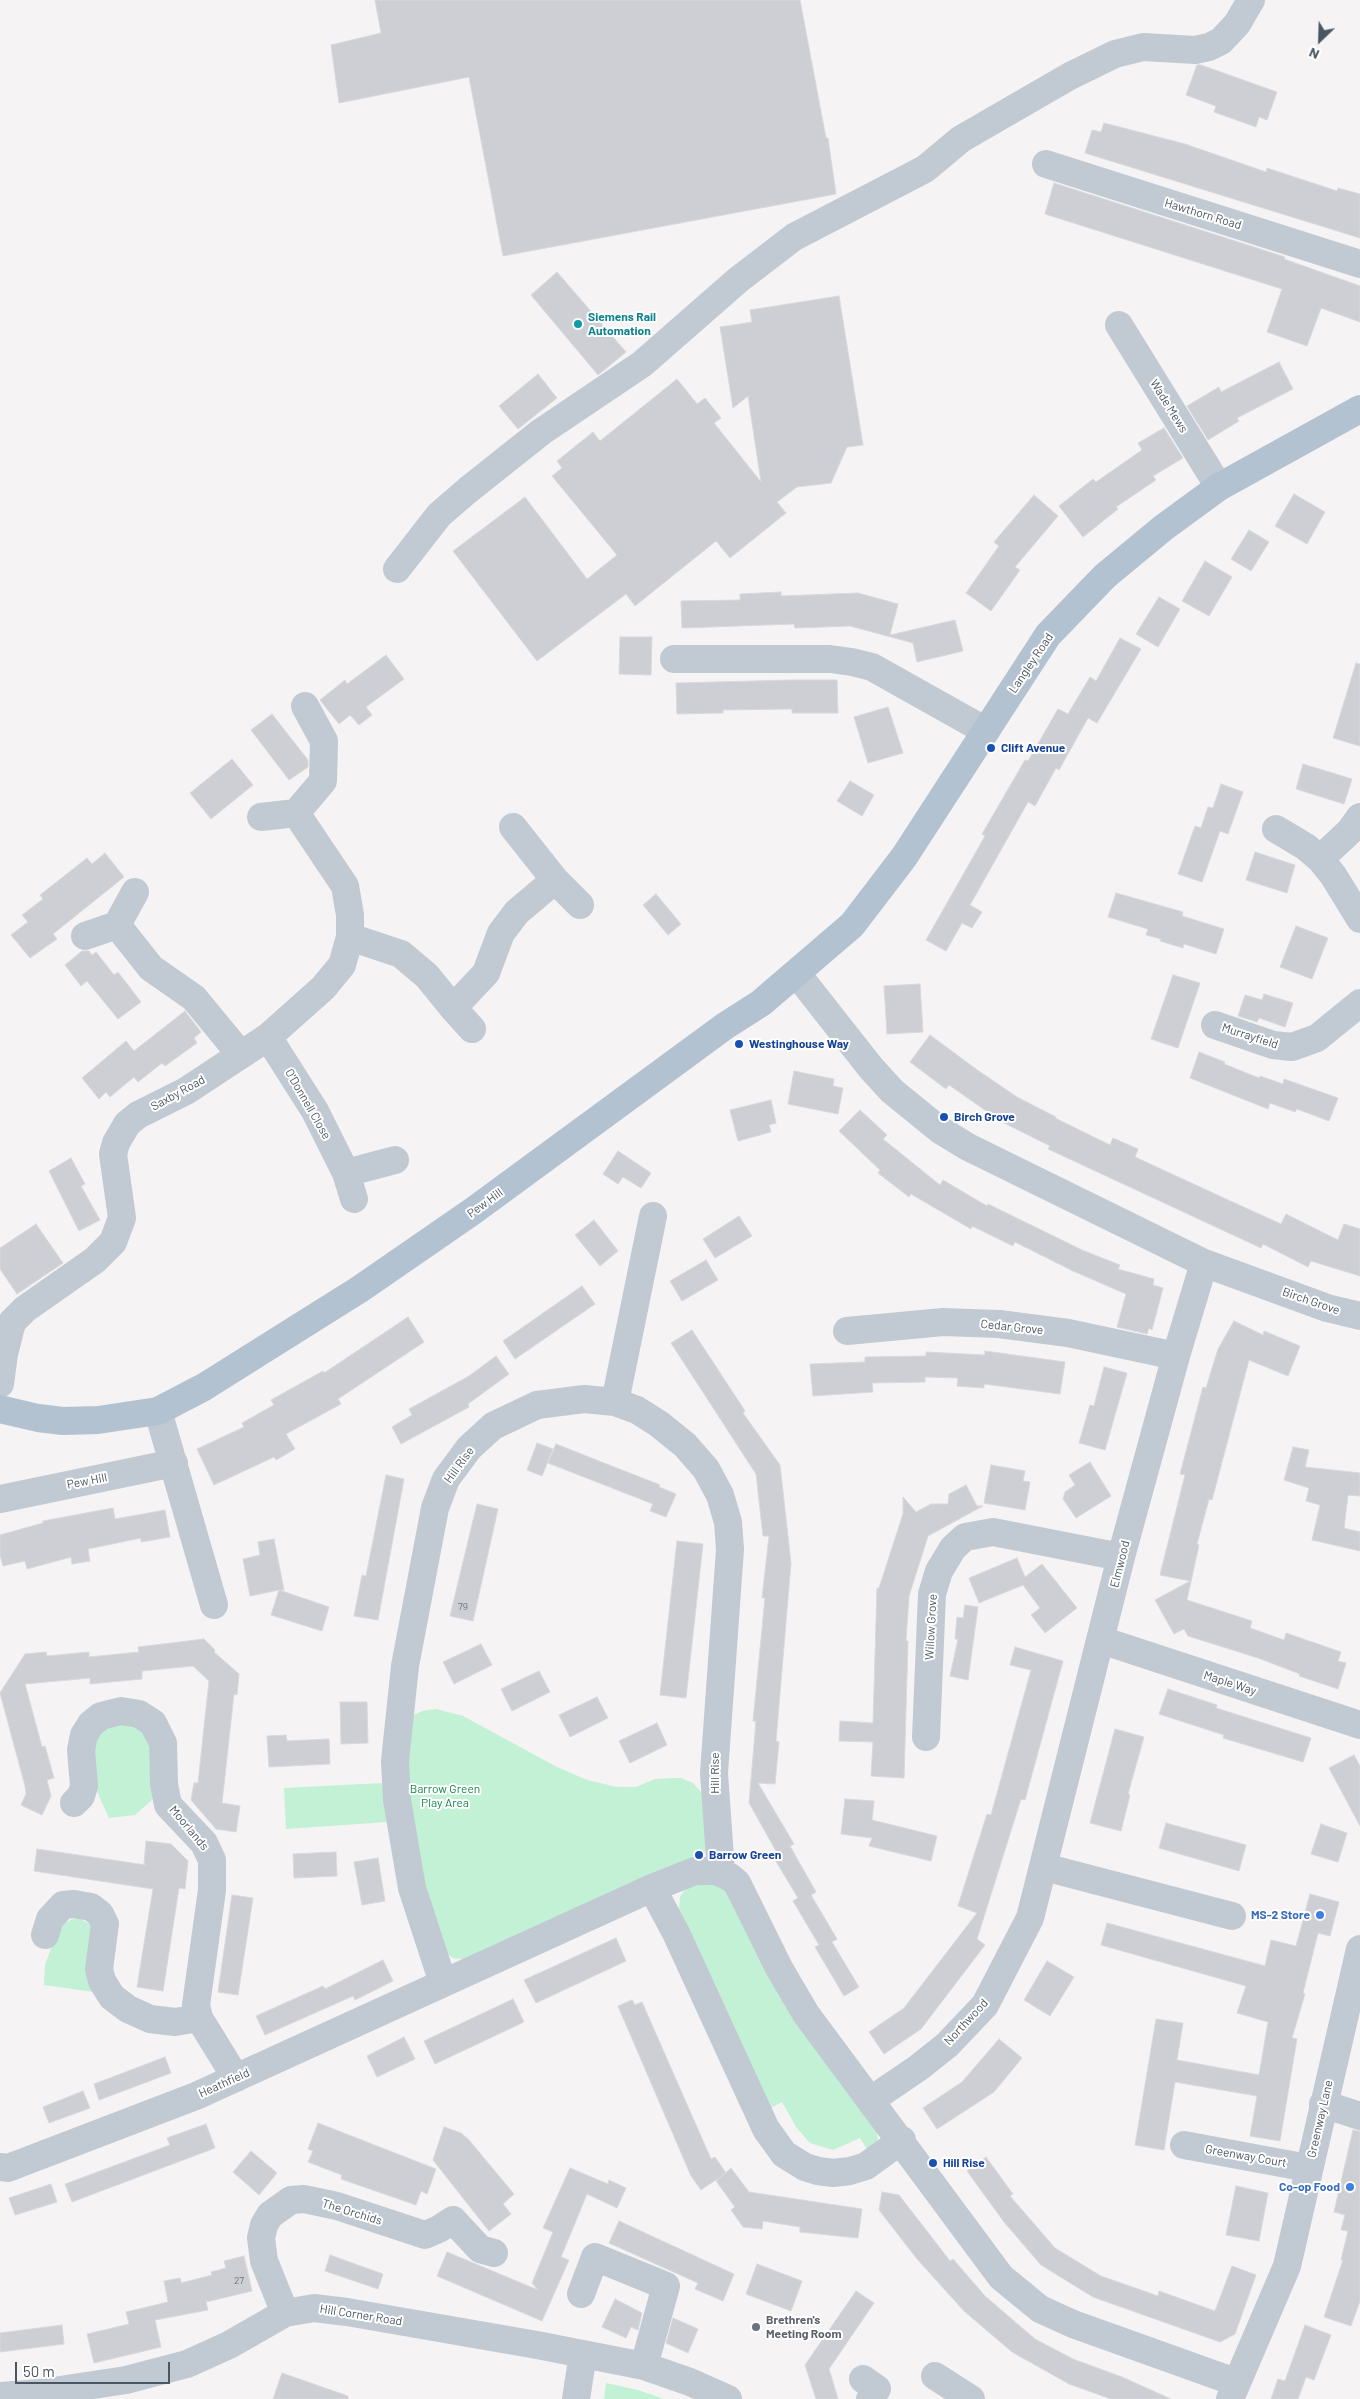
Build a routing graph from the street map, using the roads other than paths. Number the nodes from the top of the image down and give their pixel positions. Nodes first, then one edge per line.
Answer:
1 (1251, 0) edge
2 (1046, 164) dead end
3 (1360, 264) edge
4 (1119, 325) dead end
5 (1360, 408) edge
6 (1219, 487) junction
7 (397, 569) dead end
8 (674, 659) dead end
9 (305, 706) dead end
10 (986, 731) junction
11 (296, 813) junction
12 (261, 817) dead end
13 (1360, 817) edge
14 (514, 827) dead end
15 (1276, 829) dead end
16 (1320, 859) junction
17 (555, 880) junction
18 (135, 892) dead end
19 (580, 905) dead end
20 (1360, 919) edge
21 (117, 925) junction
22 (85, 936) dead end
23 (350, 937) junction
24 (797, 974) junction
25 (1360, 1003) edge
26 (453, 1008) junction
27 (1215, 1025) dead end
28 (472, 1029) dead end
29 (268, 1037) junction
30 (241, 1055) junction
31 (395, 1160) dead end
32 (346, 1173) junction
33 (354, 1199) dead end
34 (653, 1216) dead end
35 (1204, 1263) junction
36 (1360, 1316) edge
37 (847, 1331) dead end
38 (1176, 1356) junction
39 (0, 1384) edge
40 (615, 1402) junction
41 (0, 1409) edge
42 (158, 1411) junction
43 (174, 1463) junction
44 (0, 1499) edge
45 (1121, 1557) junction
46 (214, 1605) dead end
47 (1101, 1640) junction
48 (1360, 1725) edge
49 (926, 1737) dead end
50 (74, 1804) dead end
51 (1044, 1867) junction
52 (721, 1872) junction
53 (652, 1888) junction
54 (1232, 1916) dead end
55 (1030, 1918) joint
56 (45, 1935) dead end
57 (1360, 1949) edge
58 (443, 1983) junction
59 (199, 2018) junction
60 (236, 2078) junction
61 (871, 2100) junction
62 (1323, 2104) junction
63 (1360, 2116) edge
64 (902, 2140) junction
65 (1184, 2145) dead end
66 (0, 2167) edge
67 (1308, 2168) junction
68 (494, 2253) dead end
69 (581, 2294) dead end
70 (285, 2313) junction
71 (583, 2354) junction
72 (644, 2366) junction
73 (935, 2376) dead end
74 (1232, 2390) edge
75 (0, 2396) edge
76 (576, 2399) edge
77 (728, 2399) edge
78 (972, 2399) edge

1 - 7 street
2 - 3 street, Hawthorn Road
4 - 6 street, Wade Mews
5 - 6 main road, Langley Road
6 - 10 main road, Langley Road
8 - 10 street
9 - 11 street
10 - 24 main road, Langley Road
11 - 12 street
11 - 23 street, Saxby Road
13 - 16 street
14 - 17 street
15 - 16 street
16 - 20 street
17 - 19 street
17 - 26 street
18 - 21 street
21 - 22 street
21 - 30 street
23 - 26 street
23 - 29 street, Saxby Road
24 - 35 street, Birch Grove
24 - 42 main road, Pew Hill
25 - 27 street, Murrayfield
26 - 28 street
29 - 30 street, Saxby Road
29 - 32 street, O'Donnell Close
30 - 39 street, Saxby Road
31 - 32 street
32 - 33 street, O'Donnell Close
34 - 40 street
35 - 36 street, Birch Grove
35 - 38 street, Elmwood
37 - 38 street, Cedar Grove
38 - 45 street, Elmwood
40 - 52 street, Hill Rise
40 - 58 street, Hill Rise
41 - 42 main road, Pew Hill
42 - 43 street
43 - 44 street, Pew Hill
43 - 46 street
45 - 47 street, Elmwood
45 - 49 street, Willow Grove
47 - 48 street, Maple Way
47 - 51 street, Elmwood
50 - 59 street, Moorlands
51 - 54 street
51 - 55 street, Elmwood
52 - 53 street
52 - 61 street
53 - 58 street
53 - 64 street
55 - 61 street, Northwood
56 - 59 street
57 - 62 street, Greenway Lane
58 - 60 street, Heathfield
59 - 60 street, Moorlands
60 - 66 street, Heathfield
61 - 64 street
62 - 63 street
62 - 67 street, Greenway Lane
64 - 74 street
65 - 67 street, Greenway Court
67 - 74 street, Greenway Lane
68 - 70 street, The Orchids
69 - 72 street
70 - 71 street, Hill Corner Road
70 - 75 street, Hill Corner Road
71 - 72 street, Hill Corner Road
71 - 76 street
72 - 77 street, Hill Corner Road
73 - 78 street

